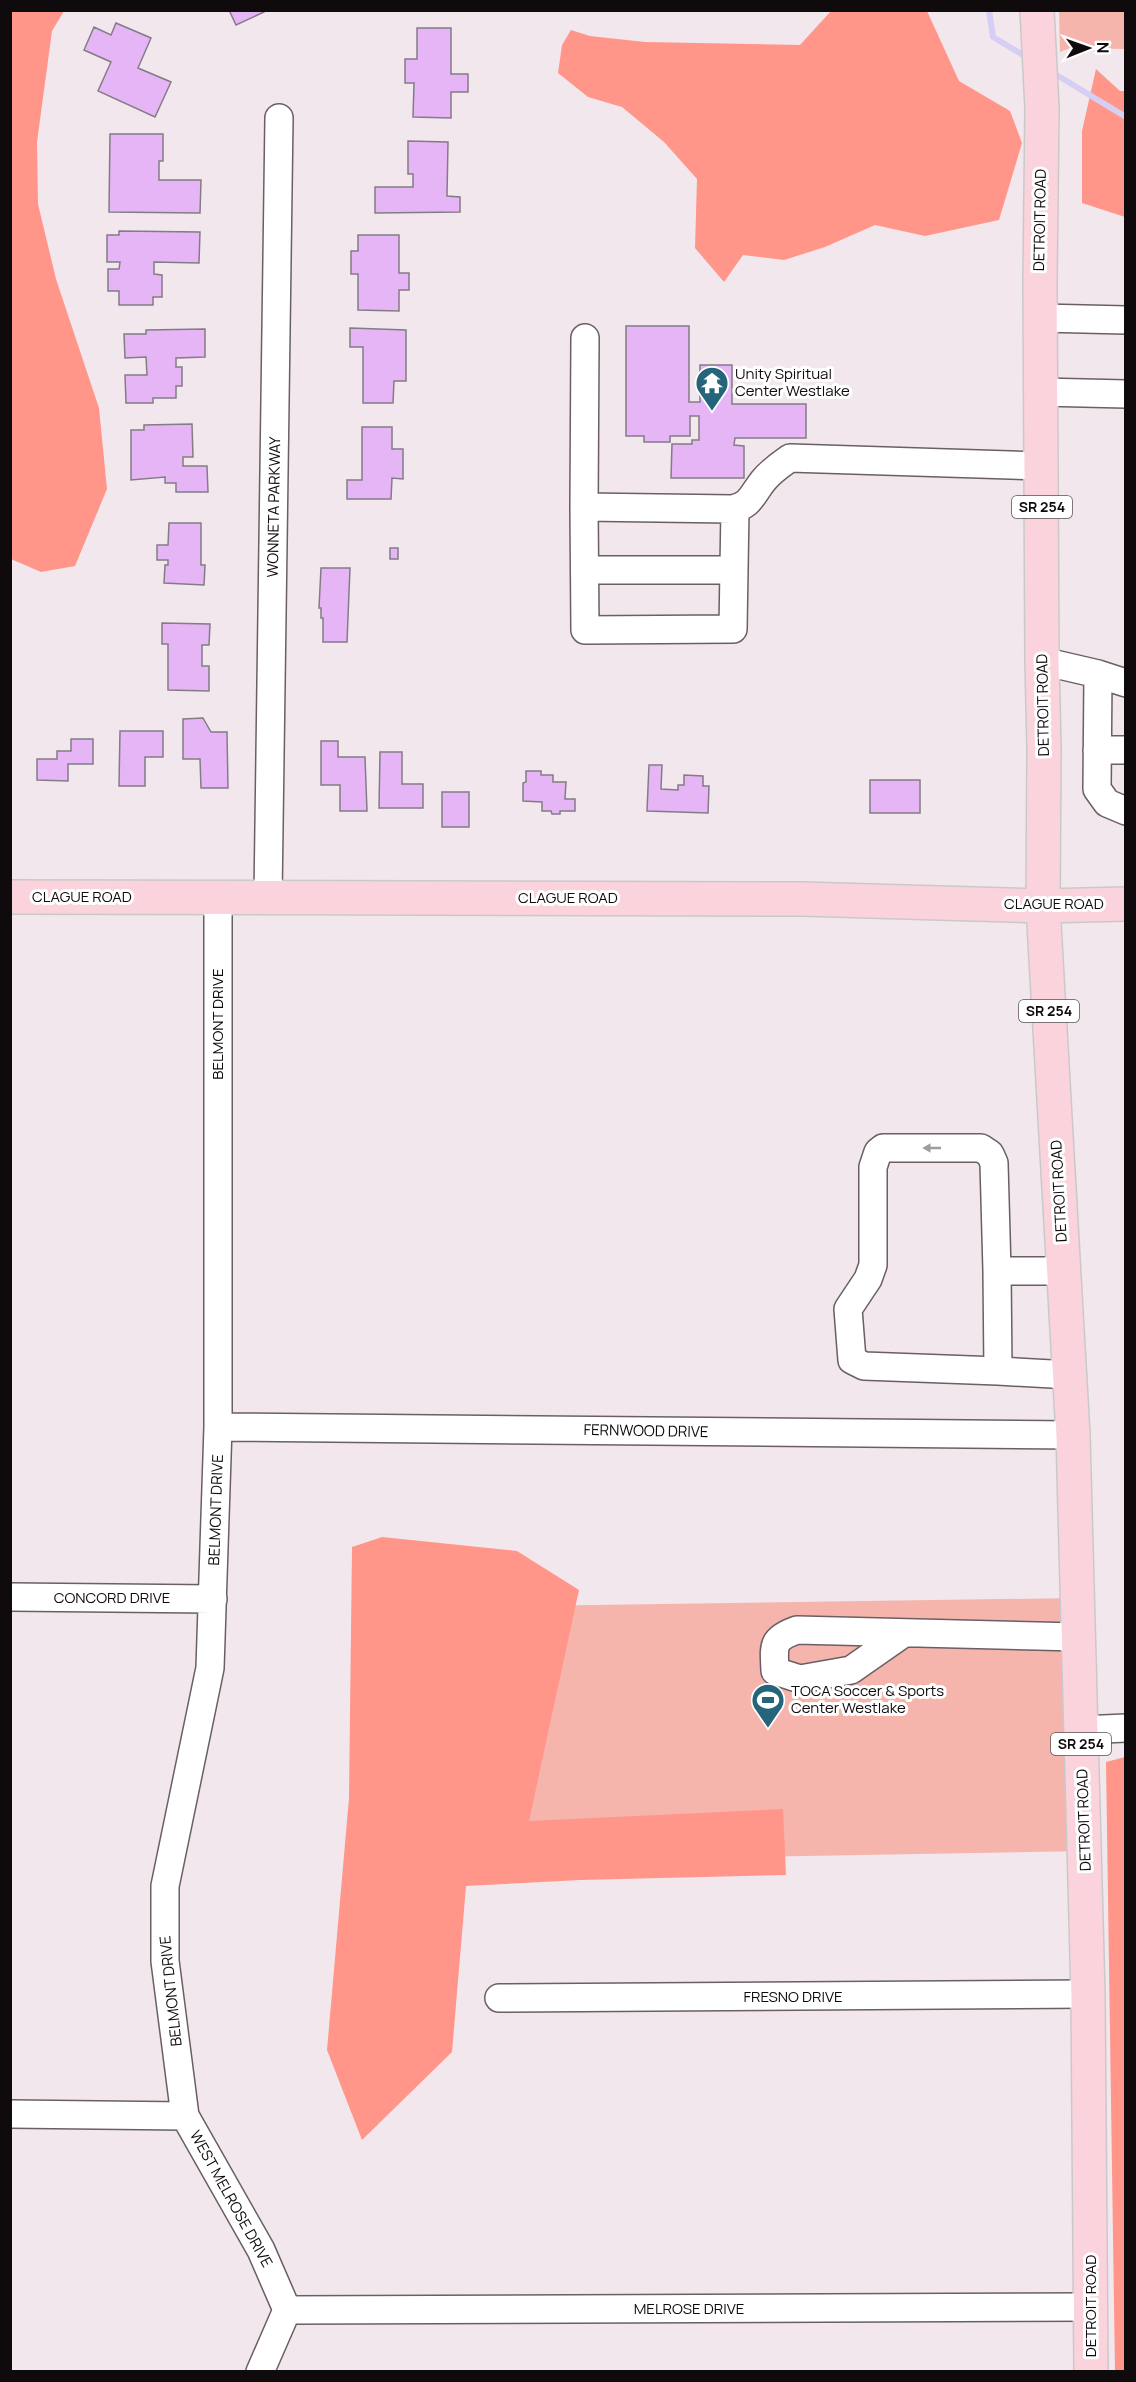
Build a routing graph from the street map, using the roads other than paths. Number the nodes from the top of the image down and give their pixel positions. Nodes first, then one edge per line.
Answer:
1 (1038, 24) edge
2 (279, 118) dead end
3 (1041, 318) junction
4 (1125, 320) edge
5 (585, 338) dead end
6 (1041, 392) junction
7 (1125, 394) edge
8 (1042, 466) junction
9 (585, 507) junction
10 (735, 509) junction
11 (585, 570) junction
12 (734, 570) junction
13 (1042, 661) junction
14 (1098, 674) junction
15 (1125, 683) edge
16 (1097, 750) junction
17 (1125, 750) edge
18 (1125, 810) edge
19 (10, 897) edge
20 (268, 897) junction
21 (218, 898) junction
22 (1125, 904) edge
23 (1043, 906) junction
24 (997, 1271) junction
25 (1064, 1271) junction
26 (998, 1371) junction
27 (1070, 1375) junction
28 (218, 1427) junction
29 (1073, 1435) junction
30 (10, 1597) edge
31 (213, 1599) junction
32 (904, 1633) dead end
33 (1078, 1637) junction
34 (1125, 1728) edge
35 (1081, 1730) junction
36 (1088, 1995) junction
37 (499, 1998) dead end
38 (10, 2114) edge
39 (185, 2116) junction
40 (1092, 2307) junction
41 (287, 2310) junction
42 (260, 2372) edge
43 (1091, 2372) edge

1 - 3 main road, DETROIT ROAD / SR 254
2 - 20 street, WONNETA PARKWAY
3 - 4 street
3 - 6 main road, DETROIT ROAD / SR 254
5 - 9 street
6 - 7 street
6 - 8 main road, DETROIT ROAD / SR 254
8 - 10 street
8 - 13 main road, DETROIT ROAD / SR 254
9 - 10 street
9 - 11 street
10 - 12 street
11 - 12 street
11 - 12 street
13 - 14 street
13 - 23 main road, DETROIT ROAD / SR 254
14 - 15 street
14 - 16 street
16 - 17 street
16 - 18 street
19 - 21 main road, CLAGUE ROAD
20 - 21 main road, CLAGUE ROAD
20 - 23 main road, CLAGUE ROAD
21 - 28 street, BELMONT DRIVE
22 - 23 main road, CLAGUE ROAD
23 - 25 main road, DETROIT ROAD / SR 254
24 - 25 street
24 - 26 street
24 -> 26 street
25 - 27 main road, DETROIT ROAD / SR 254
26 - 27 street
27 - 29 main road, DETROIT ROAD / SR 254
28 - 29 street, FERNWOOD DRIVE
28 - 31 street, BELMONT DRIVE
29 - 33 main road, DETROIT ROAD / SR 254
30 - 31 street, CONCORD DRIVE
31 - 39 street, BELMONT DRIVE
32 - 33 street
33 - 35 main road, DETROIT ROAD / SR 254
34 - 35 street
35 - 36 main road, DETROIT ROAD / SR 254
36 - 37 street, FRESNO DRIVE
36 - 40 main road, DETROIT ROAD / SR 254
38 - 39 street, WEST MELROSE DRIVE
39 - 41 street, WEST MELROSE DRIVE
40 - 41 street, MELROSE DRIVE
40 - 43 main road, DETROIT ROAD / SR 254
41 - 42 street

